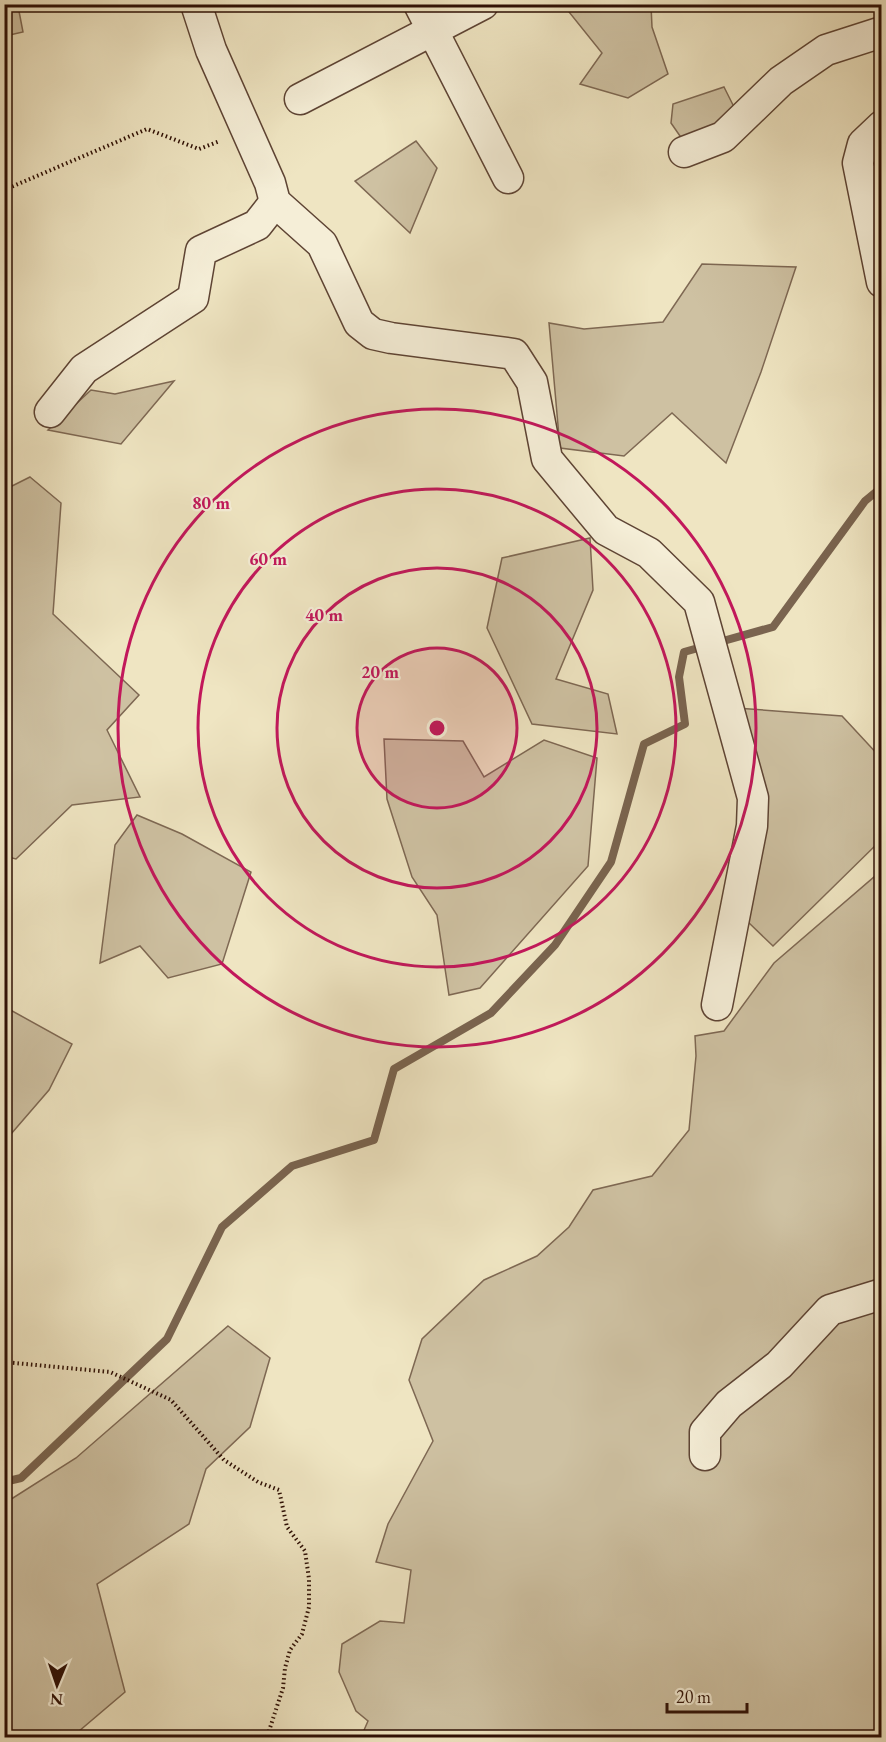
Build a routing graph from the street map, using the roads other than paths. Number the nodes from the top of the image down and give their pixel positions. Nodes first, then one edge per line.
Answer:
1 (196, 4) edge
2 (419, 4) edge
3 (483, 4) edge
4 (432, 31) junction
5 (882, 32) edge
6 (300, 99) dead end
7 (882, 126) edge
8 (684, 152) dead end
9 (508, 178) dead end
10 (275, 202) junction
11 (882, 282) edge
12 (50, 412) dead end
13 (717, 1005) dead end
14 (882, 1294) edge
15 (705, 1455) dead end

1 - 10 street
2 - 4 street
3 - 4 street
4 - 6 street
4 - 9 street
5 - 8 street
7 - 11 street
10 - 12 street
10 - 13 street
14 - 15 street

